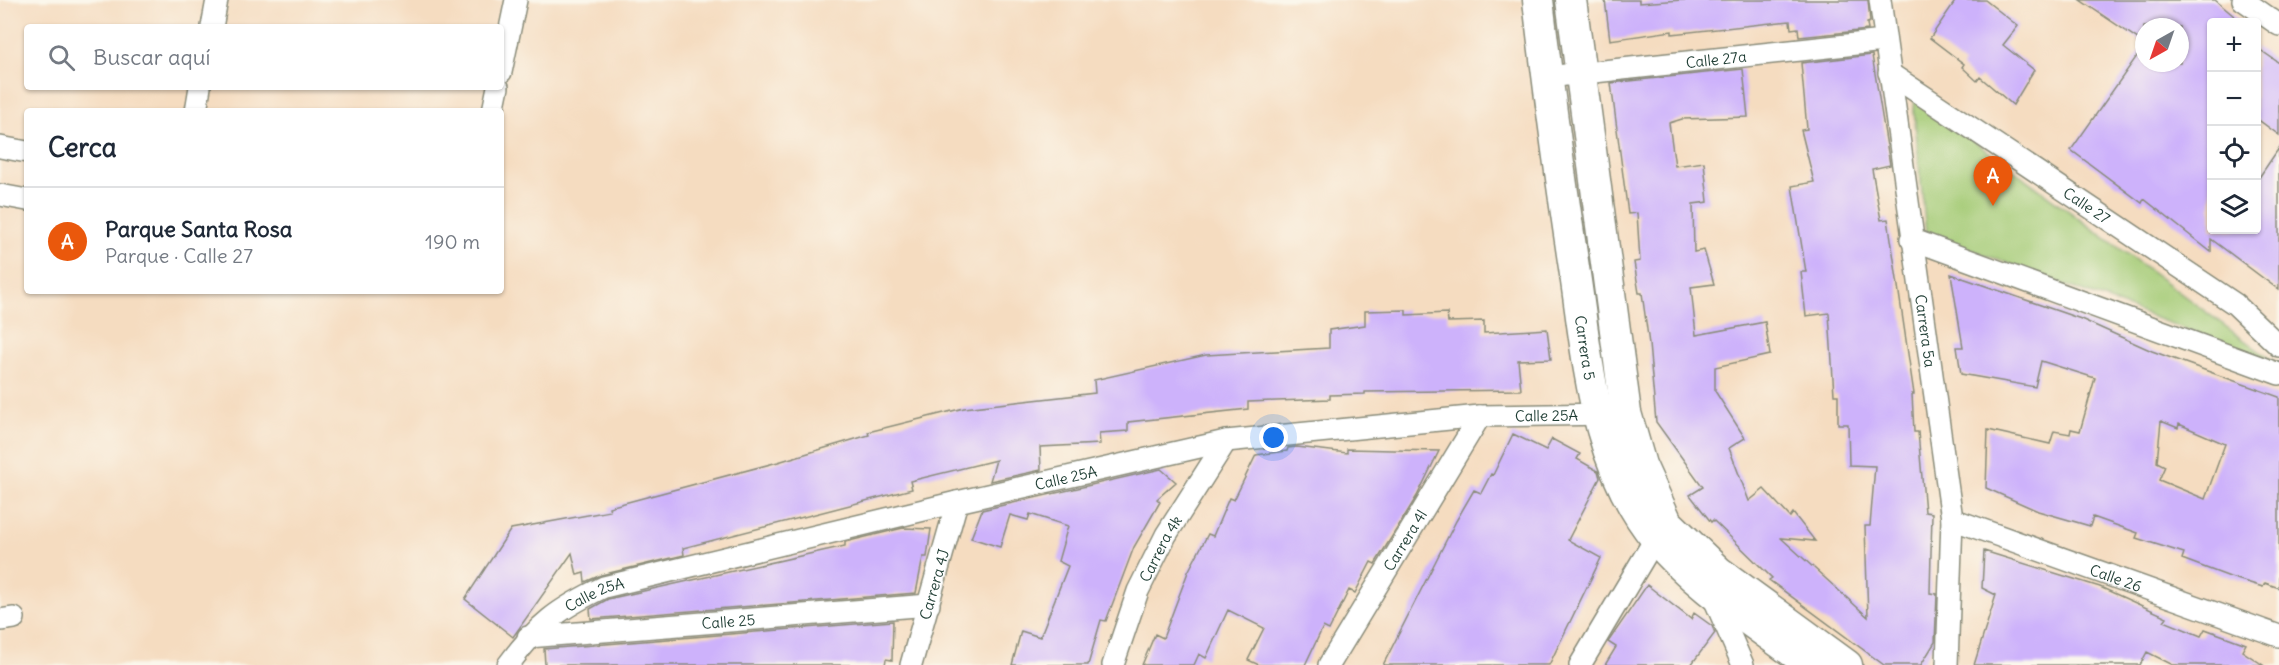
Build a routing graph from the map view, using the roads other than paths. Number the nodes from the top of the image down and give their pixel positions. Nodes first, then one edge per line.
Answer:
1 (217, 0) edge
2 (516, 0) edge
3 (1538, 0) edge
4 (1570, 0) edge
5 (1880, 0) edge
6 (2243, 0) edge
7 (213, 24) edge
8 (2279, 24) edge
9 (1884, 41) junction
10 (504, 58) edge
11 (1579, 73) junction
12 (1889, 73) junction
13 (1547, 77) junction
14 (200, 90) edge
15 (497, 90) edge
16 (196, 108) edge
17 (494, 108) edge
18 (0, 147) edge
19 (24, 151) edge
20 (0, 195) edge
21 (24, 199) edge
22 (1911, 239) junction
23 (2279, 346) edge
24 (2279, 374) edge
25 (1626, 412) junction
26 (1596, 415) junction
27 (1480, 416) junction
28 (1226, 441) junction
29 (957, 502) junction
30 (1952, 519) junction
31 (1661, 529) junction
32 (1710, 592) junction
33 (928, 605) junction
34 (2279, 636) edge
35 (528, 637) junction
36 (508, 665) edge
37 (911, 665) edge
38 (1113, 665) edge
39 (1329, 665) edge
40 (1580, 665) edge
41 (1743, 665) edge
42 (1810, 665) edge
43 (1847, 665) edge
44 (1947, 665) edge

1 - 7 street
2 - 10 street
3 - 13 street, Carrera 5
4 - 11 street, Carrera 5
5 - 9 street, Carrera 5a
6 - 8 street
9 - 11 street, Calle 27a
9 - 12 street, Carrera 5a
11 - 13 street, Calle 27a
11 - 25 street, Carrera 5
12 - 22 street, Carrera 5a
12 - 23 street, Calle 27
13 - 26 street, Carrera 5
14 - 16 street
15 - 17 street
18 - 19 street
20 - 21 street
22 - 24 street
22 - 30 street, Carrera 5a
25 - 26 street, Calle 25A
25 - 31 street, Carrera 5
26 - 27 street, Calle 25A
26 - 31 street, Carrera 5
27 - 28 street, Calle 25A
27 - 39 street, Carrera 4l
28 - 29 street, Calle 25A
28 - 38 street, Carrera 4k
29 - 33 street, Carrera 4J
29 - 35 street, Calle 25A
30 - 34 street, Calle 26
30 - 44 street, Carrera 5a
31 - 32 street
31 - 40 street
31 - 43 street
32 - 41 street
32 - 42 street
33 - 35 street, Calle 25
33 - 37 street, Carrera 4J
35 - 36 street, Calle 25A

